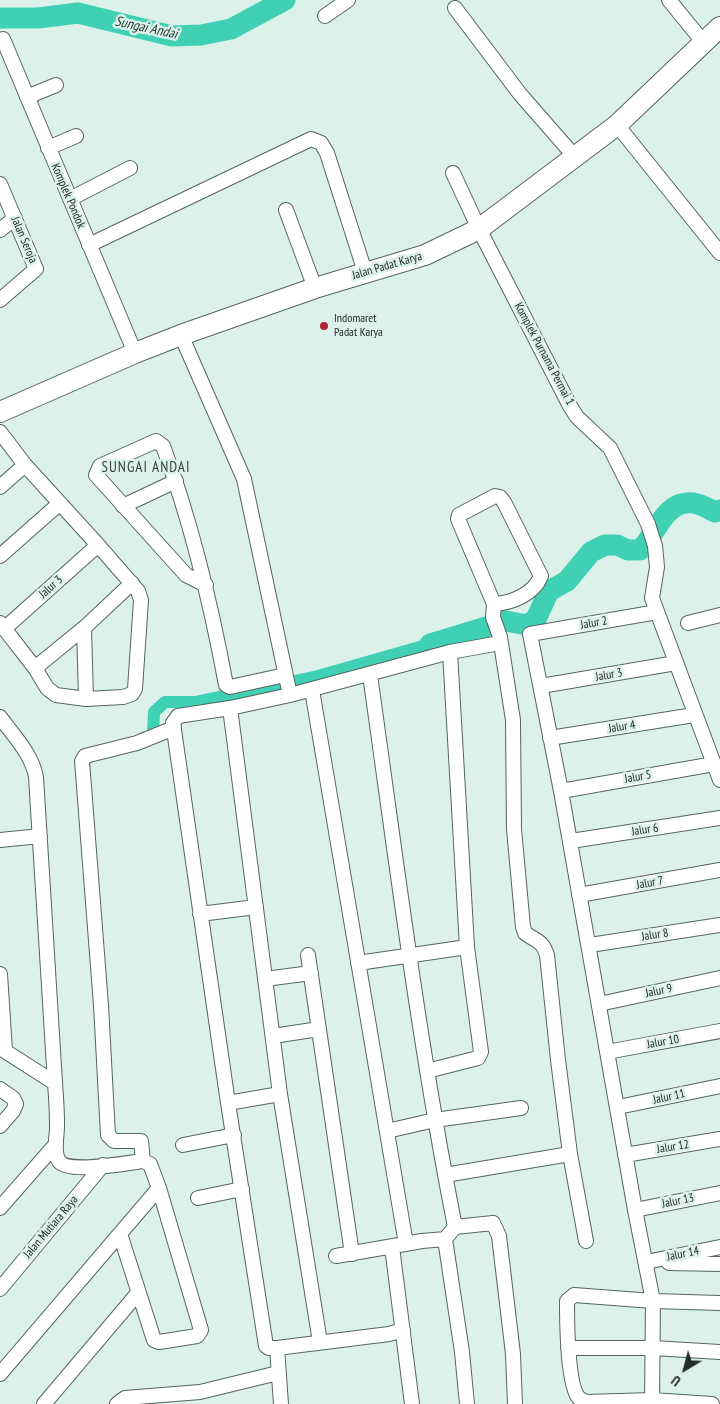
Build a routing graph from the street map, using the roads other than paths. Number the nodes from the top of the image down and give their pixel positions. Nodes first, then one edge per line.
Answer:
1 (348, 0) edge
2 (668, 0) edge
3 (455, 8) dead end
4 (325, 16) dead end
5 (720, 27) edge
6 (3, 39) dead end
7 (704, 43) junction
8 (56, 85) dead end
9 (27, 97) junction
10 (617, 125) junction
11 (76, 136) dead end
12 (48, 148) junction
13 (576, 157) junction
14 (130, 168) dead end
15 (453, 173) dead end
16 (0, 184) edge
17 (70, 199) junction
18 (286, 210) dead end
19 (14, 218) junction
20 (479, 229) junction
21 (0, 230) edge
22 (89, 245) junction
23 (720, 253) edge
24 (365, 272) junction
25 (315, 288) junction
26 (0, 300) edge
27 (181, 335) junction
28 (135, 353) junction
29 (0, 412) edge
30 (0, 432) edge
31 (25, 465) junction
32 (176, 481) junction
33 (3, 483) edge
34 (60, 503) junction
35 (123, 506) junction
36 (98, 545) junction
37 (0, 556) edge
38 (132, 583) junction
39 (206, 584) junction
40 (494, 611) junction
41 (657, 612) junction
42 (720, 615) edge
43 (688, 623) dead end
44 (2, 626) edge
45 (84, 628) junction
46 (499, 637) junction
47 (450, 652) junction
48 (676, 663) junction
49 (34, 668) junction
50 (370, 675) junction
51 (287, 684) junction
52 (541, 686) junction
53 (312, 690) junction
54 (86, 699) junction
55 (230, 708) junction
56 (694, 715) junction
57 (0, 717) edge
58 (174, 728) junction
59 (550, 738) junction
60 (714, 764) junction
61 (720, 780) edge
62 (561, 790) junction
63 (720, 818) edge
64 (40, 836) junction
65 (0, 840) edge
66 (570, 841) junction
67 (720, 870) edge
68 (579, 895) junction
69 (256, 907) junction
70 (200, 914) junction
71 (720, 925) edge
72 (590, 945) junction
73 (467, 947) junction
74 (409, 954) junction
75 (308, 955) dead end
76 (358, 963) junction
77 (311, 973) junction
78 (0, 974) edge
79 (720, 978) edge
80 (265, 979) junction
81 (599, 1004) junction
82 (319, 1028) junction
83 (720, 1031) edge
84 (273, 1036) junction
85 (3, 1050) edge
86 (607, 1052) junction
87 (427, 1071) junction
88 (55, 1083) junction
89 (720, 1086) edge
90 (0, 1089) edge
91 (280, 1094) junction
92 (228, 1103) junction
93 (618, 1107) junction
94 (521, 1108) dead end
95 (434, 1120) junction
96 (0, 1126) edge
97 (387, 1131) junction
98 (234, 1135) junction
99 (720, 1139) edge
100 (56, 1144) junction
101 (183, 1145) dead end
102 (570, 1154) junction
103 (625, 1155) junction
104 (143, 1161) junction
105 (103, 1165) junction
106 (445, 1175) junction
107 (159, 1188) junction
108 (242, 1189) junction
109 (720, 1193) edge
110 (198, 1198) dead end
111 (0, 1208) edge
112 (635, 1210) junction
113 (455, 1227) junction
114 (120, 1234) junction
115 (445, 1238) junction
116 (586, 1241) dead end
117 (399, 1246) junction
118 (720, 1247) edge
119 (352, 1254) junction
120 (336, 1256) dead end
121 (646, 1262) junction
122 (720, 1264) edge
123 (0, 1289) edge
124 (138, 1293) junction
125 (653, 1301) junction
126 (720, 1303) edge
127 (403, 1330) junction
128 (320, 1342) junction
129 (277, 1348) junction
130 (568, 1348) junction
131 (653, 1348) junction
132 (720, 1352) edge
133 (278, 1373) junction
134 (0, 1374) edge
135 (652, 1402) edge
136 (44, 1404) edge
137 (117, 1404) edge
138 (281, 1404) edge
139 (412, 1404) edge
140 (467, 1404) edge
141 (516, 1404) edge
142 (712, 1404) edge

1 - 4 street
2 - 7 street
3 - 13 street
5 - 7 street, Jalan Padat Karya
6 - 9 street, Komplek Pondok
7 - 10 street, Jalan Padat Karya
8 - 9 street
9 - 12 street, Komplek Pondok
10 - 13 street, Jalan Padat Karya
10 - 23 street
11 - 12 street
12 - 17 street, Komplek Pondok
13 - 20 street, Jalan Padat Karya
14 - 17 street
15 - 20 street, Komplek Purnama Permai 1
16 - 19 street, Jalan Seroja
17 - 22 street, Komplek Pondok
18 - 25 street
19 - 21 street
19 - 26 street, Jalan Seroja
20 - 24 street, Jalan Padat Karya
20 - 41 street, Komplek Purnama Permai 1
22 - 24 street
22 - 28 street, Komplek Pondok
24 - 25 street, Jalan Padat Karya
25 - 27 street, Jalan Padat Karya
27 - 28 street, Jalan Padat Karya
27 - 51 street
28 - 29 street, Jalan Padat Karya
30 - 31 street
31 - 33 street
31 - 34 street
32 - 35 street
32 - 35 street
32 - 39 street
34 - 36 street
34 - 37 street
35 - 39 street
36 - 38 street
36 - 44 street, Jalur 3
38 - 45 street
38 - 54 street
39 - 51 street
40 - 40 street
40 - 46 street
41 - 48 street
41 - 52 street, Jalur 2
42 - 43 street
44 - 49 street
45 - 49 street
45 - 54 street
46 - 47 street
46 - 102 street
47 - 50 street
47 - 73 street
48 - 52 street, Jalur 3
48 - 56 street
49 - 54 street
50 - 53 street
50 - 74 street
51 - 53 street
51 - 55 street
52 - 59 street
53 - 76 street
55 - 58 street
55 - 69 street
56 - 59 street, Jalur 4
56 - 60 street
57 - 64 street
58 - 70 street
58 - 104 street
59 - 62 street
60 - 61 street
60 - 62 street, Jalur 5
62 - 66 street
63 - 66 street, Jalur 6
64 - 65 street
64 - 88 street
66 - 68 street
67 - 68 street, Jalur 7
68 - 72 street
69 - 70 street
69 - 80 street
70 - 92 street
71 - 72 street, Jalur 8
72 - 81 street
73 - 74 street
73 - 87 street
74 - 76 street
74 - 87 street
75 - 77 street
76 - 97 street
77 - 80 street
77 - 82 street
78 - 85 street
79 - 81 street, Jalur 9
80 - 84 street
81 - 86 street
82 - 84 street
82 - 119 street
83 - 86 street, Jalur 10
84 - 91 street
85 - 88 street
86 - 93 street
87 - 95 street
88 - 100 street
89 - 93 street, Jalur 11
90 - 96 street
91 - 92 street
91 - 128 street
92 - 98 street
93 - 103 street
94 - 95 street
95 - 97 street
95 - 106 street
97 - 117 street
98 - 101 street
98 - 108 street
99 - 103 street, Jalur 12
100 - 105 street
100 - 111 street
102 - 106 street
102 - 116 street
103 - 112 street
104 - 105 street
104 - 107 street
105 - 123 street, Jalan Mutiara Raya
106 - 113 street
107 - 114 street
107 - 124 street
108 - 110 street
108 - 129 street
109 - 112 street, Jalur 13
112 - 121 street
113 - 115 street
113 - 141 street
114 - 124 street
114 - 134 street
115 - 117 street
115 - 140 street
117 - 119 street
117 - 127 street
118 - 121 street, Jalur 14
119 - 120 street
121 - 122 street
121 - 125 street
124 - 136 street
125 - 126 street
125 - 130 street
125 - 131 street
127 - 128 street
127 - 139 street
128 - 129 street
129 - 133 street
130 - 131 street
130 - 135 street
131 - 132 street
131 - 135 street
133 - 137 street
133 - 138 street
135 - 142 street

